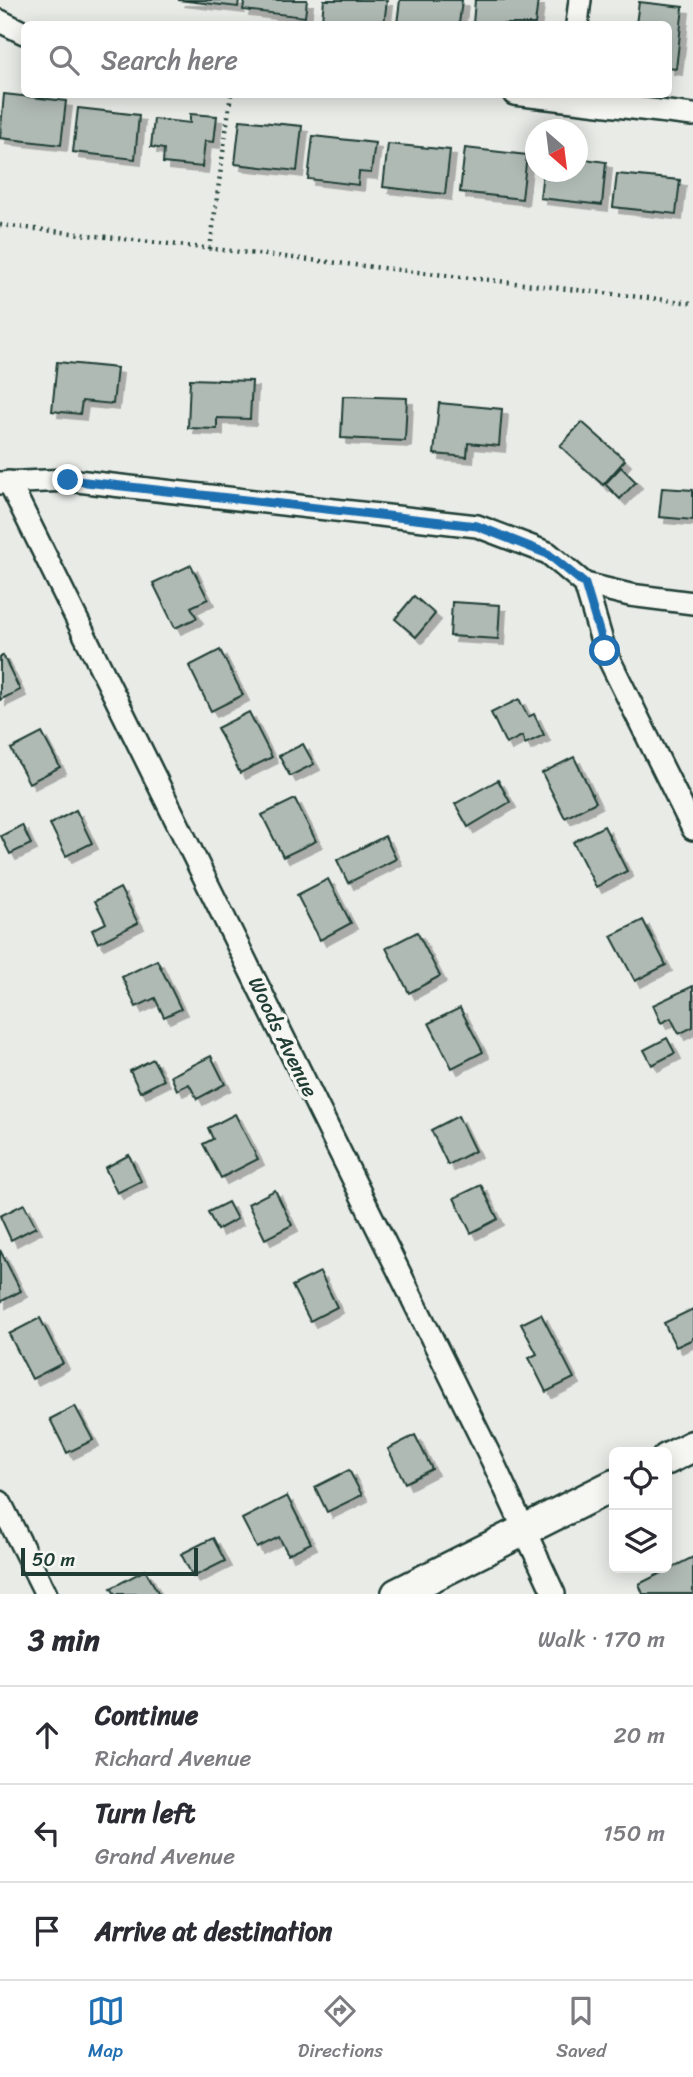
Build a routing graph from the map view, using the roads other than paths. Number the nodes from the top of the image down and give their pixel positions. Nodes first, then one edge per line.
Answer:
1 (580, 0) edge
2 (0, 21) edge
3 (577, 21) edge
4 (21, 32) edge
5 (568, 98) edge
6 (693, 115) edge
7 (4, 482) edge
8 (585, 584) junction
9 (693, 603) edge
10 (693, 829) edge
11 (693, 1446) edge
12 (672, 1456) edge
13 (609, 1488) edge
14 (0, 1502) edge
15 (525, 1531) junction
16 (46, 1594) edge
17 (397, 1594) edge
18 (554, 1594) edge

1 - 3 street
2 - 4 street
5 - 6 street
7 - 8 street
7 - 15 street, Woods Avenue
8 - 9 street
8 - 10 street
11 - 12 main road
13 - 15 main road
14 - 16 street
15 - 17 main road
15 - 18 street, Woods Avenue

